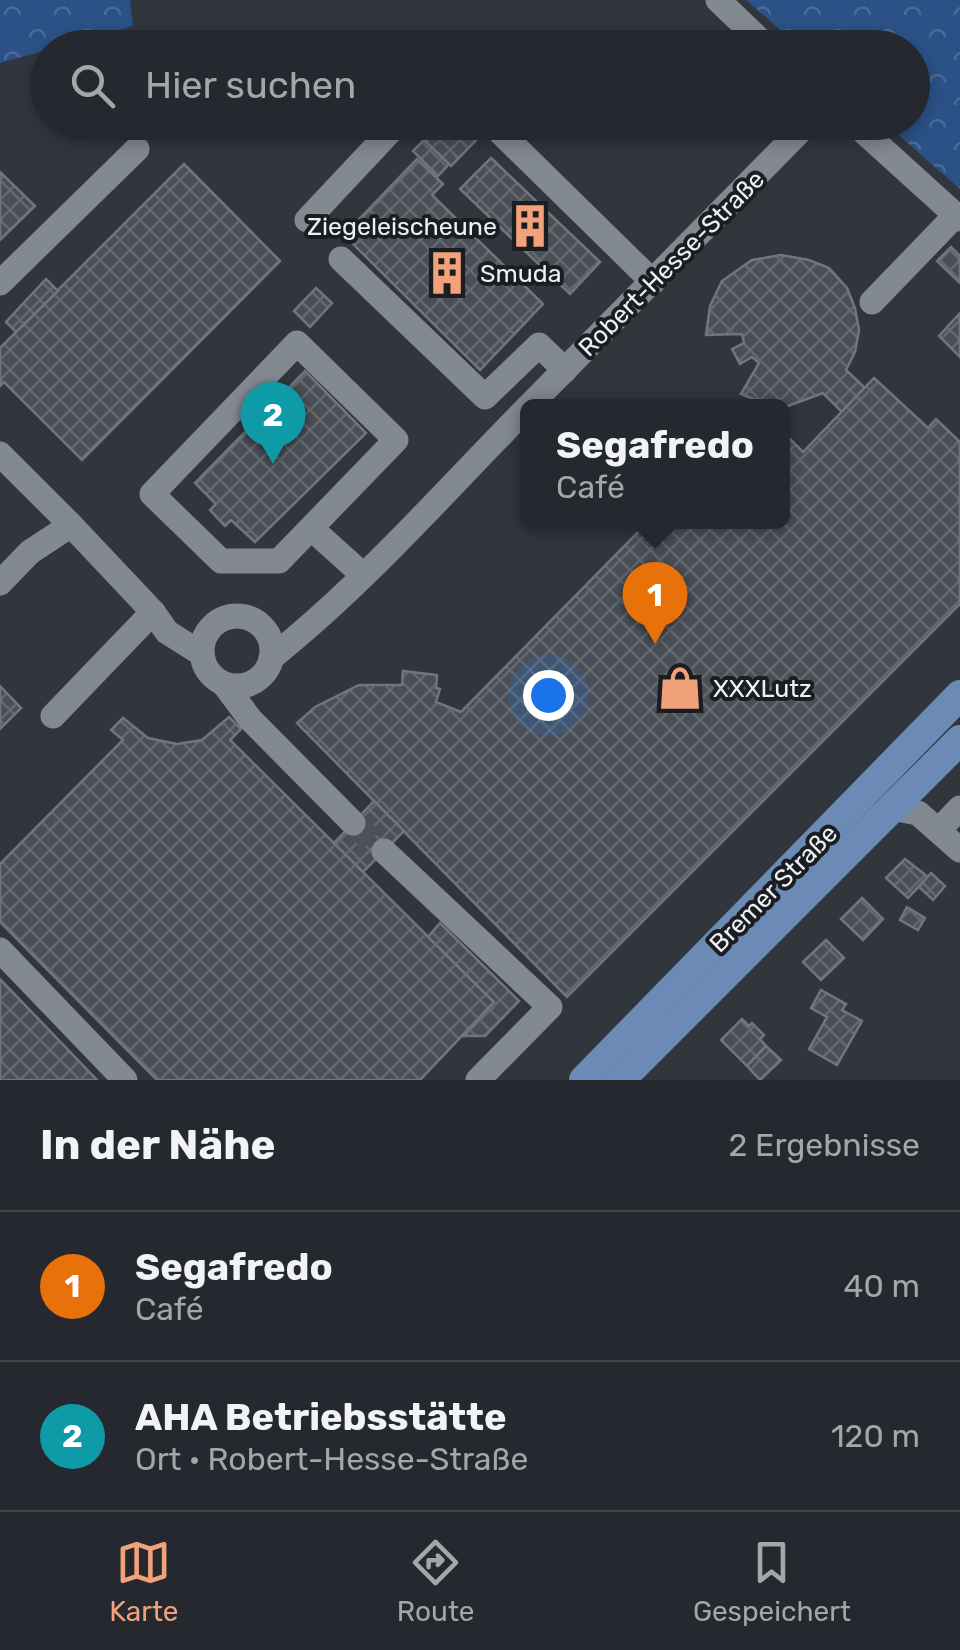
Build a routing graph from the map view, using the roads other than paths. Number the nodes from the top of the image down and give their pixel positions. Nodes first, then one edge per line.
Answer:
1 (718, 0) edge
2 (749, 30) edge
3 (383, 140) edge
4 (508, 140) edge
5 (791, 140) edge
6 (873, 140) edge
7 (137, 149) dead end
8 (958, 217) edge
9 (307, 220) dead end
10 (341, 259) dead end
11 (653, 282) junction
12 (0, 283) edge
13 (872, 302) dead end
14 (565, 370) junction
15 (536, 399) edge
16 (520, 415) edge
17 (0, 454) edge
18 (71, 525) junction
19 (312, 529) junction
20 (363, 575) junction
21 (0, 583) edge
22 (153, 612) junction
23 (314, 618) junction
24 (211, 627) junction
25 (264, 629) junction
26 (202, 654) junction
27 (271, 658) junction
28 (251, 683) junction
29 (224, 684) junction
30 (960, 696) edge
31 (53, 716) dead end
32 (262, 728) junction
33 (960, 740) edge
34 (891, 808) junction
35 (960, 808) edge
36 (353, 823) tunnel mouth
37 (939, 830) junction
38 (960, 850) edge
39 (384, 851) tunnel mouth
40 (0, 950) edge
41 (125, 1080) edge
42 (478, 1080) edge
43 (584, 1080) edge
44 (620, 1080) edge

1 - 2 street
3 - 9 street
4 - 11 street
5 - 11 street, Robert-Hesse-Straße
6 - 8 street
7 - 12 street
8 - 13 street
10 - 14 street
11 - 14 street, Robert-Hesse-Straße
14 - 15 street, Robert-Hesse-Straße
16 - 20 street, Robert-Hesse-Straße
17 - 18 street
18 - 21 street
18 - 22 street
19 - 19 street
19 - 20 street
20 - 23 street, Robert-Hesse-Straße
22 - 24 street
22 - 26 street
22 - 31 street
23 - 25 street, Robert-Hesse-Straße
23 - 27 street, Robert-Hesse-Straße
24 - 25 street
24 - 26 street
25 - 27 street
26 - 29 street
27 - 28 street
28 - 29 street
28 - 32 street
29 - 32 street
30 - 43 main road, Bremer Straße
32 - 36 street
33 - 34 main road, Bremer Straße
34 - 37 street
34 - 44 main road, Bremer Straße
35 - 37 street
37 - 38 street
39 - 42 street
40 - 41 street

